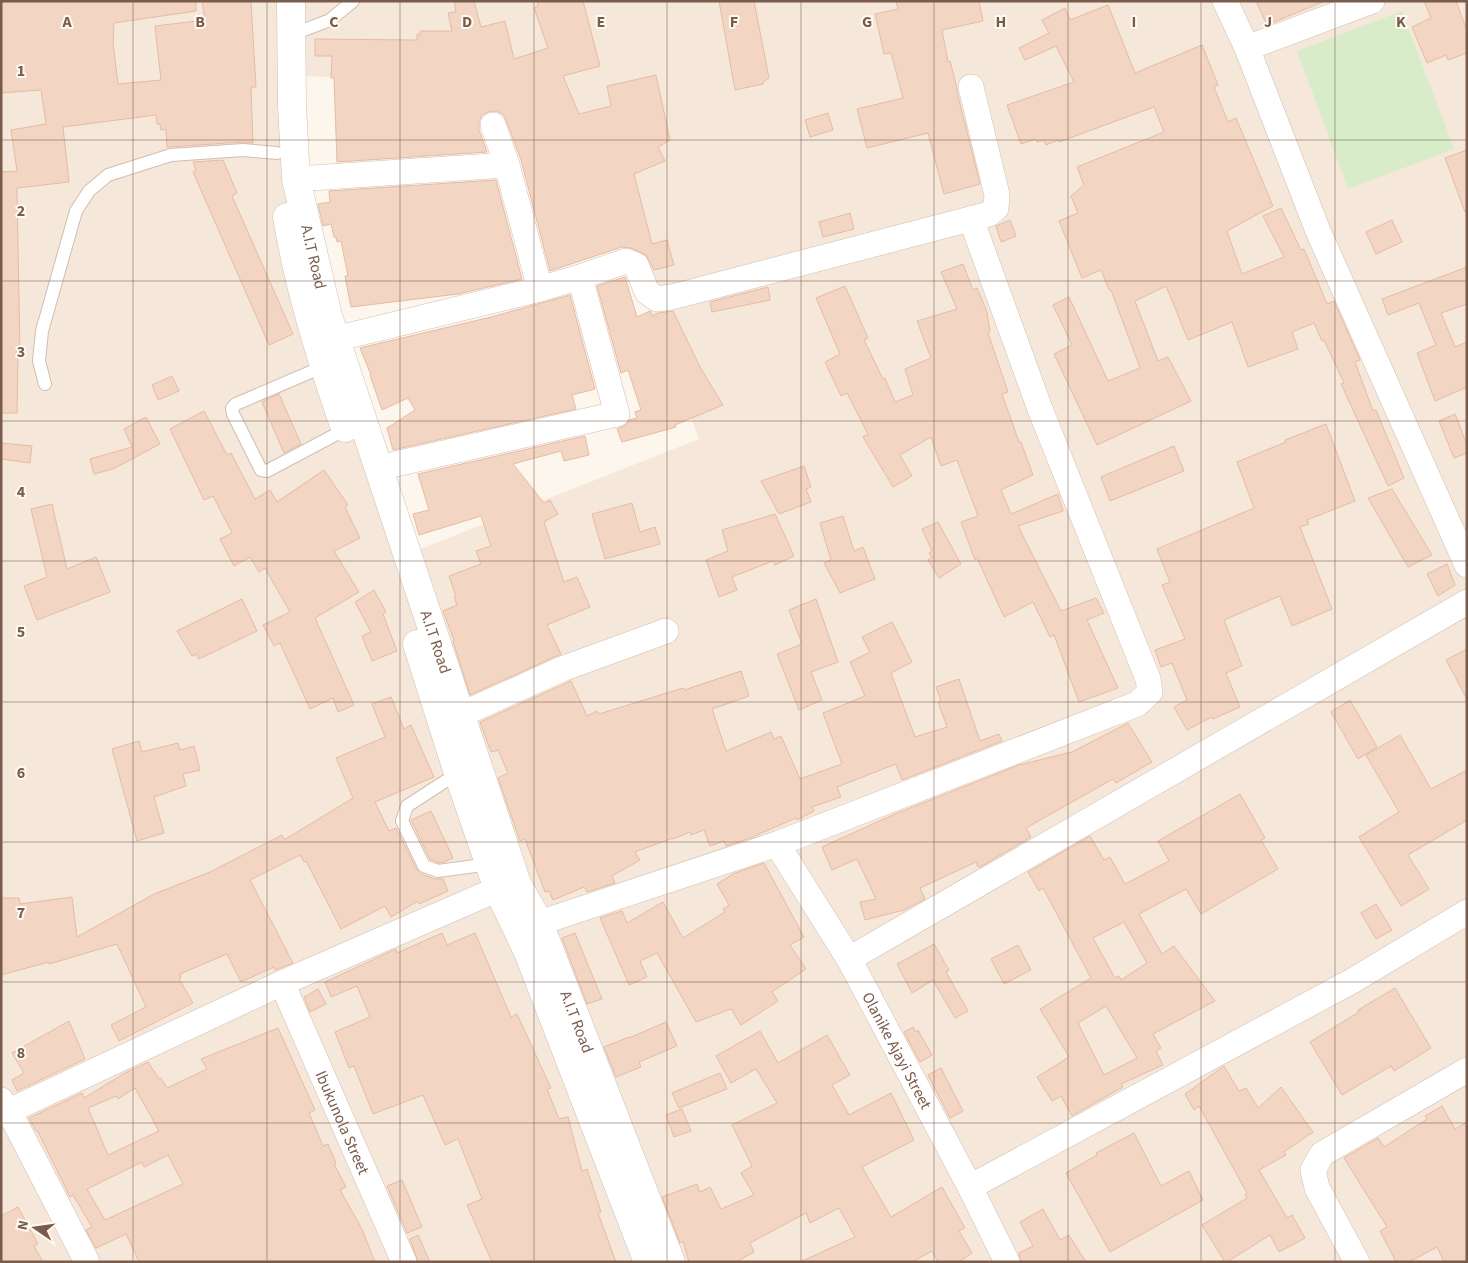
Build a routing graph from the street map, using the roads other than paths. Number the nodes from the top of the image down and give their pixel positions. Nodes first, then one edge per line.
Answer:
1 (272, 1) edge
2 (291, 1) edge
3 (353, 1) edge
4 (1225, 1) edge
5 (1372, 1) edge
6 (291, 35) junction
7 (1247, 48) junction
8 (971, 87) dead end
9 (493, 125) dead end
10 (277, 153) junction
11 (507, 165) junction
12 (296, 179) junction
13 (971, 219) junction
14 (580, 277) junction
15 (540, 289) junction
16 (334, 355) junction
17 (45, 384) dead end
18 (354, 426) junction
19 (378, 468) junction
20 (1465, 555) edge
21 (1467, 602) edge
22 (666, 632) dead end
23 (460, 715) junction
24 (458, 773) junction
25 (477, 795) junction
26 (777, 844) junction
27 (490, 864) junction
28 (498, 889) junction
29 (1467, 912) edge
30 (540, 924) junction
31 (849, 959) junction
32 (282, 983) junction
33 (1467, 1070) edge
34 (5, 1105) edge
35 (970, 1187) junction
36 (1348, 1258) edge
37 (87, 1262) edge
38 (404, 1262) edge
39 (648, 1262) edge
40 (671, 1262) edge
41 (1007, 1262) edge

1 - 10 street, A.I.T Road
2 - 6 street, A.I.T Road
3 - 6 lane
4 - 7 street
5 - 7 street
6 - 12 street, A.I.T Road
7 - 20 street
8 - 13 street
9 - 11 street
10 - 16 street, A.I.T Road
10 - 17 lane
11 - 12 street
11 - 15 street
12 - 16 street, A.I.T Road
13 - 14 street
13 - 26 street
14 - 15 street
14 - 19 street
15 - 16 street
16 - 18 street, A.I.T Road
16 - 18 lane
18 - 19 street, A.I.T Road
18 - 24 street, A.I.T Road
19 - 23 street, A.I.T Road
21 - 31 street
22 - 23 street
23 - 25 street, A.I.T Road
24 - 25 street, A.I.T Road
24 - 27 lane
25 - 27 street, A.I.T Road
25 - 30 street, A.I.T Road
26 - 30 street
26 - 31 street, Olanike Ajayi Street
27 - 28 street, A.I.T Road
28 - 32 street
28 - 39 street, A.I.T Road
29 - 35 street
30 - 40 street, A.I.T Road
31 - 35 street, Olanike Ajayi Street
32 - 34 street
32 - 38 street, Ibukunola Street
33 - 36 street
34 - 37 street
35 - 41 street, Olanike Ajayi Street

